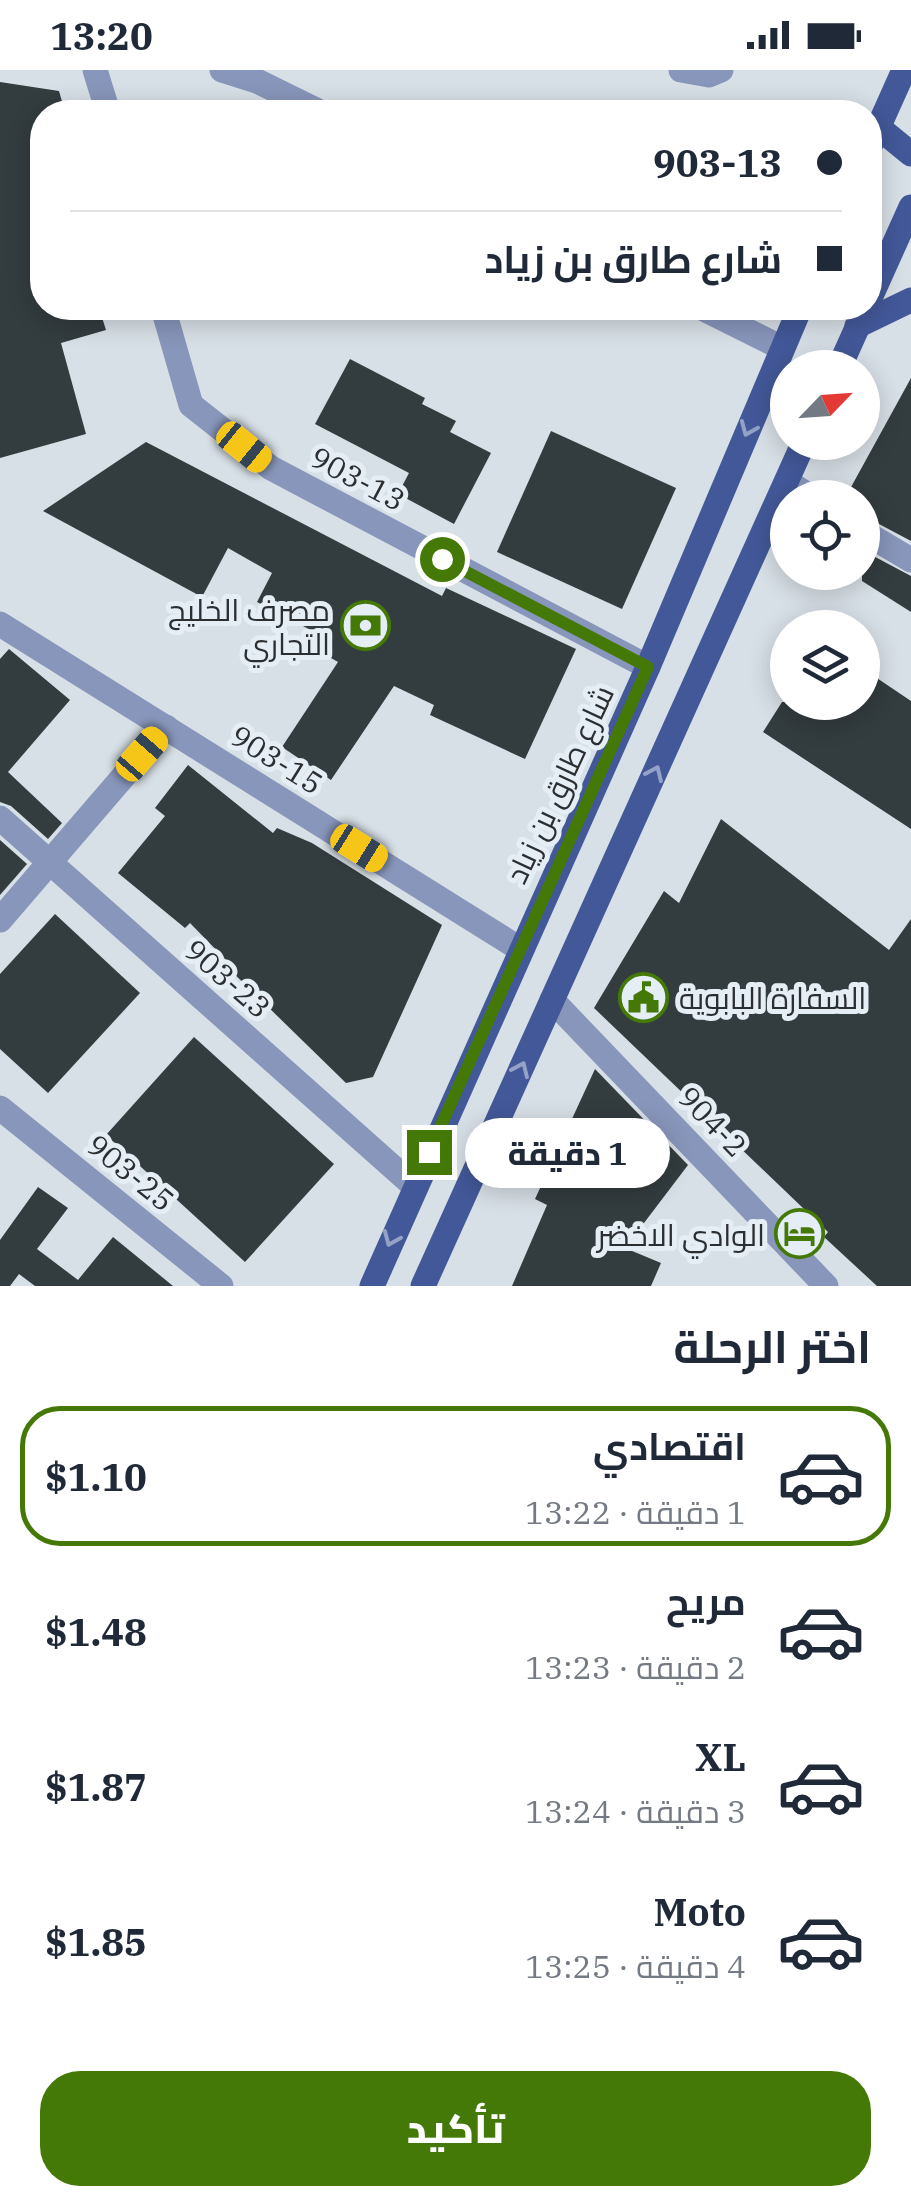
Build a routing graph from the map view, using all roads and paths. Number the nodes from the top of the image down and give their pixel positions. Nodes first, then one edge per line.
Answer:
1 (96, 70) edge
2 (222, 70) edge
3 (681, 70) edge
4 (721, 70) edge
5 (904, 70) edge
6 (105, 100) edge
7 (296, 100) edge
8 (882, 118) edge
9 (882, 140) edge
10 (911, 154) edge
11 (911, 207) edge
12 (882, 271) edge
13 (911, 300) edge
14 (882, 310) edge
15 (167, 320) edge
16 (726, 320) edge
17 (795, 320) edge
18 (861, 320) edge
19 (782, 348) junction
20 (846, 350) edge
21 (770, 519) edge
22 (880, 542) edge
23 (911, 560) edge
24 (0, 624) edge
25 (648, 667) junction
26 (166, 727) junction
27 (0, 818) edge
28 (48, 862) junction
29 (0, 920) edge
30 (520, 949) junction
31 (552, 1000) junction
32 (0, 1108) edge
33 (414, 1186) junction
34 (222, 1286) edge
35 (372, 1286) edge
36 (424, 1286) edge
37 (826, 1286) edge

1 - 6 street
2 - 7 street
3 - 4 street
5 - 8 main road
9 - 10 main road
11 - 12 main road
13 - 14 main road
15 - 25 street, 903-13
16 - 19 street
17 - 19 main road, شارع طارق بن زياد
18 - 20 main road
19 -> 25 main road, شارع طارق بن زياد
31 -> 21 main road
22 - 23 street
24 - 26 street, 903-15
25 - 30 main road, شارع طارق بن زياد
26 - 28 street
26 - 30 street, 903-15
27 - 28 street, 903-23
28 - 29 street
28 - 33 street, 903-23
30 - 33 main road, شارع طارق بن زياد
36 -> 31 main road
31 - 37 street, 904-2
32 - 34 street, 903-25
33 -> 35 main road, شارع طارق بن زياد

